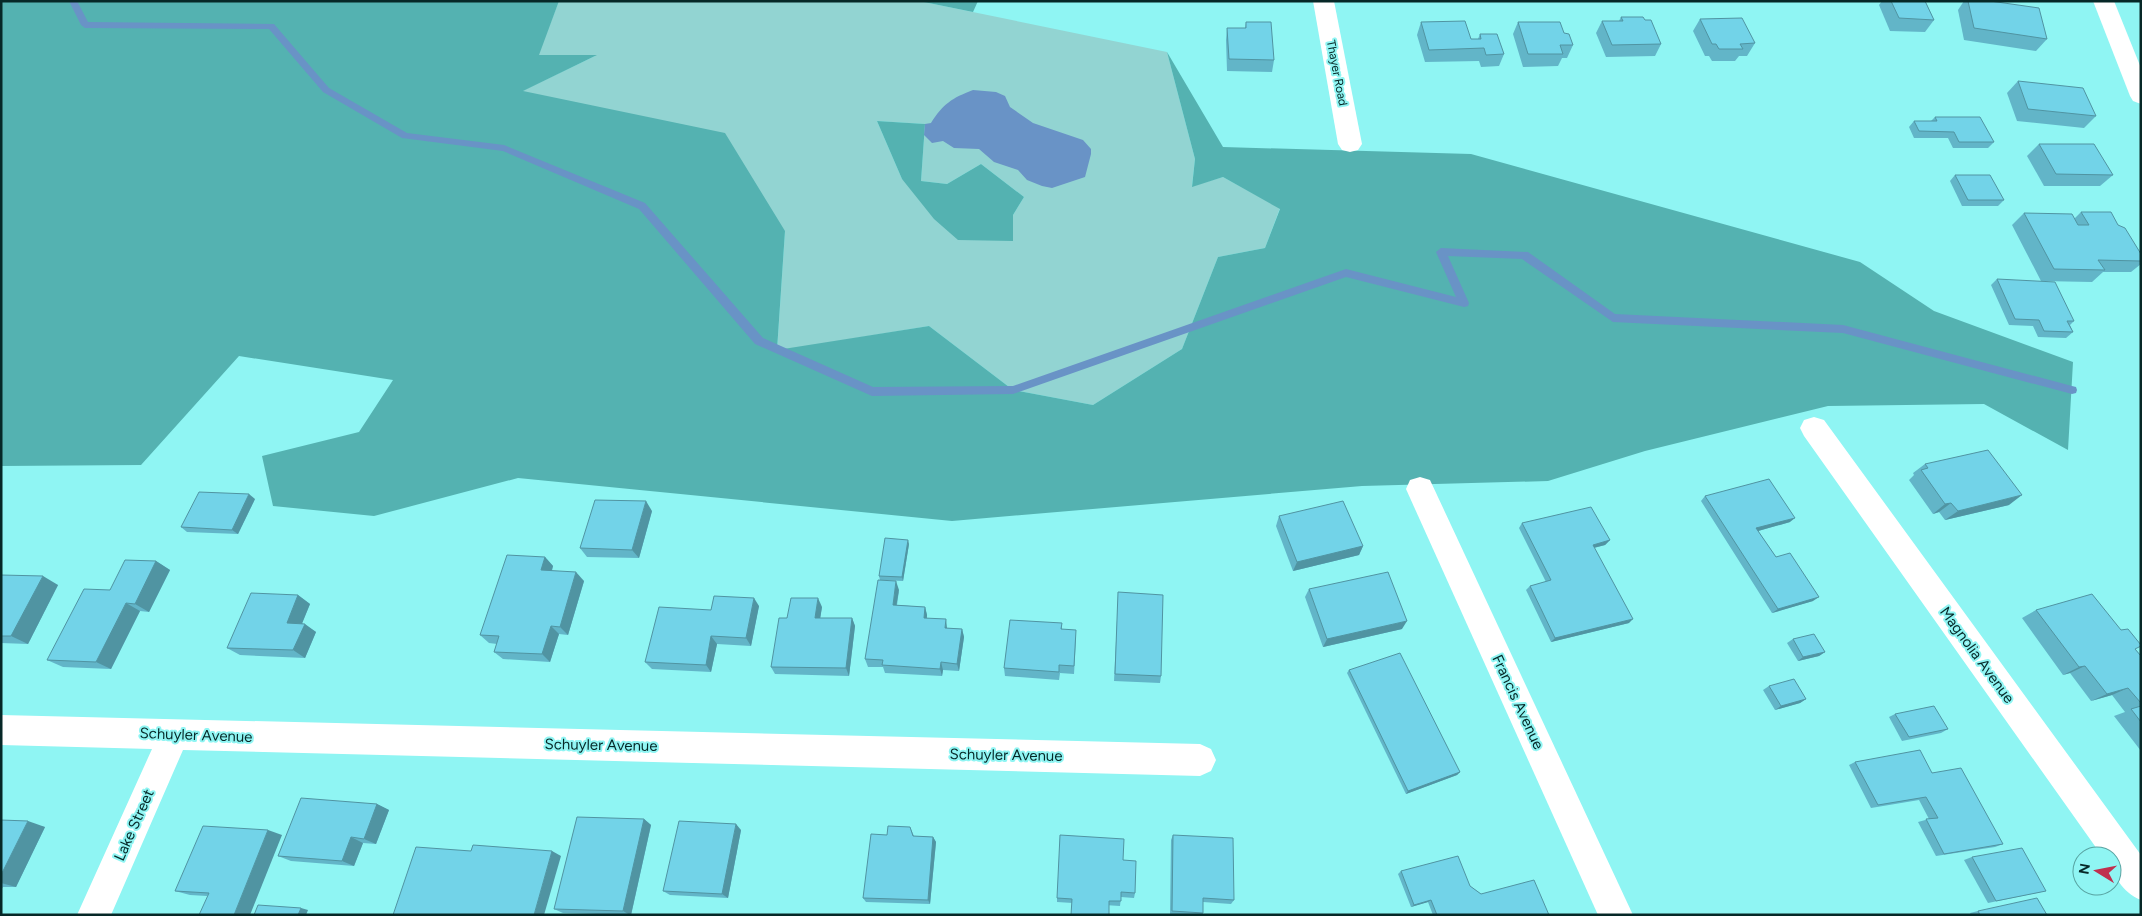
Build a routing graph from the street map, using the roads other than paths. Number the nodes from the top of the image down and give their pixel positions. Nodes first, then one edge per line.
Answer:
1 (1323, 1) edge
2 (2103, 1) edge
3 (2141, 96) edge
4 (1350, 144) dead end
5 (1814, 428) dead end
6 (1420, 489) dead end
7 (1, 730) edge
8 (174, 735) junction
9 (1200, 760) dead end
10 (2141, 883) edge
11 (94, 915) edge
12 (1616, 915) edge

1 - 4 street, Thayer Road
2 - 3 street
5 - 10 street, Magnolia Avenue
6 - 12 street, Francis Avenue
7 - 8 street, Schuyler Avenue
8 - 9 street, Schuyler Avenue
8 - 11 street, Lake Street

